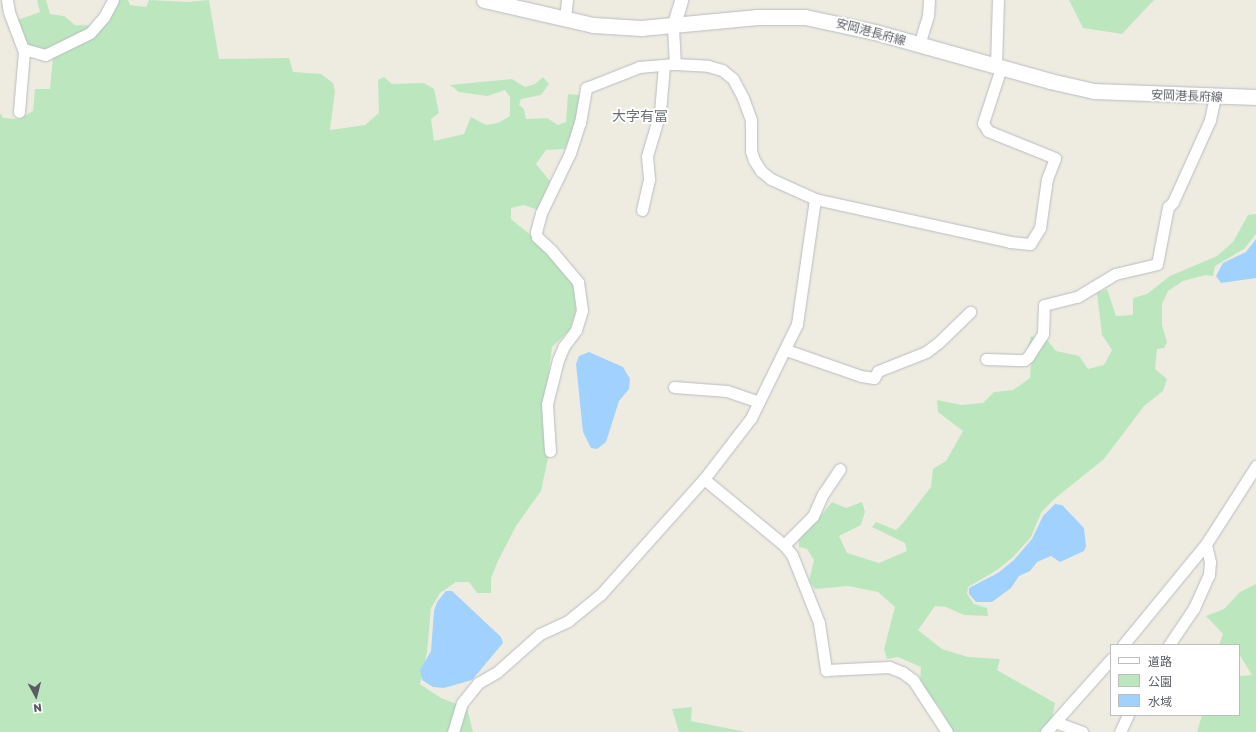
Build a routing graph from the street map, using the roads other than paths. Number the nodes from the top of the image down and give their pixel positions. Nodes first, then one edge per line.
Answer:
1 (113, 0) edge
2 (484, 0) edge
3 (567, 0) edge
4 (681, 0) edge
5 (929, 0) edge
6 (998, 0) edge
7 (5, 3) edge
8 (565, 19) junction
9 (673, 27) junction
10 (919, 45) junction
11 (24, 49) junction
12 (670, 64) junction
13 (998, 67) junction
14 (1215, 96) junction
15 (1256, 97) edge
16 (19, 112) dead end
17 (815, 199) junction
18 (642, 210) dead end
19 (970, 312) dead end
20 (786, 350) junction
21 (986, 359) dead end
22 (674, 387) dead end
23 (759, 402) junction
24 (550, 451) dead end
25 (1256, 466) edge
26 (840, 469) dead end
27 (704, 479) junction
28 (1206, 544) junction
29 (784, 545) junction
30 (1124, 644) edge
31 (1170, 644) edge
32 (1110, 660) edge
33 (1128, 716) edge
34 (1055, 722) junction
35 (453, 732) edge
36 (947, 732) edge
37 (1046, 732) edge
38 (1082, 732) edge
39 (1120, 732) edge

1 - 11 street
2 - 8 main road, 安岡港長府線
3 - 8 street
4 - 9 street
5 - 10 street
6 - 13 street
7 - 11 street
8 - 9 main road, 安岡港長府線
9 - 10 main road, 安岡港長府線
9 - 12 street
10 - 13 main road, 安岡港長府線
11 - 16 street
12 - 17 street
12 - 18 street
12 - 24 street
13 - 14 main road, 安岡港長府線
13 - 17 street
14 - 15 main road, 安岡港長府線
14 - 21 street
17 - 20 street
19 - 20 street
20 - 23 street
22 - 23 street
23 - 27 street
25 - 28 street
26 - 29 street
27 - 29 street
27 - 35 street
28 - 30 street
28 - 31 street
29 - 36 street
32 - 34 street
33 - 39 street
34 - 37 street
34 - 38 street

